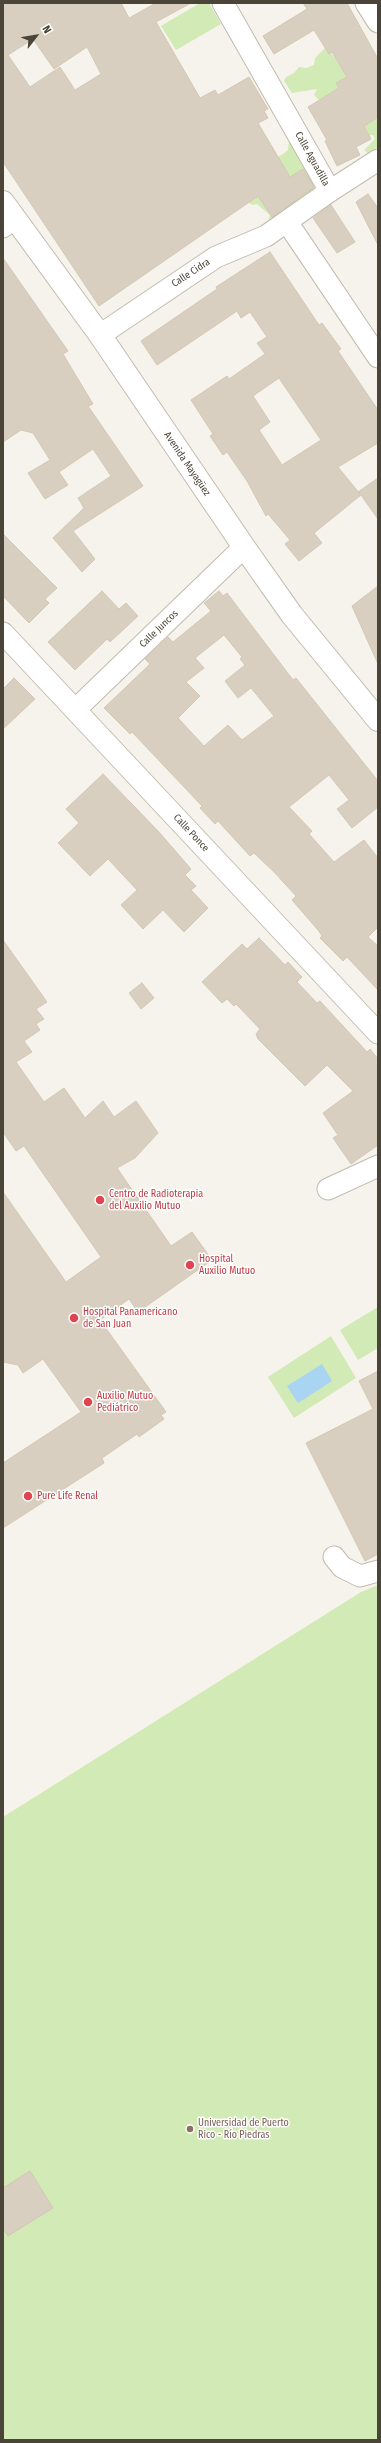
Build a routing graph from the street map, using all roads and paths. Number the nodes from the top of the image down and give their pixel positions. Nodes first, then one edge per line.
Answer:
1 (223, 3) edge
2 (366, 3) edge
3 (378, 22) edge
4 (378, 160) edge
5 (330, 191) junction
6 (7, 215) edge
7 (287, 222) junction
8 (100, 335) junction
9 (378, 357) edge
10 (244, 548) junction
11 (3, 633) edge
12 (75, 710) junction
13 (378, 720) edge
14 (378, 1033) edge
15 (378, 1166) edge
16 (328, 1189) dead end
17 (334, 1557) dead end
18 (378, 1571) edge

1 - 5 street, Calle Aguadilla
2 - 3 street
4 - 5 street
5 - 7 street, Calle Aguadilla
6 - 8 street, Avenida Mayagüez
7 - 8 street, Calle Cidra
7 - 9 street
8 - 10 street, Avenida Mayagüez
10 - 12 street, Calle Juncos
10 - 13 street, Avenida Mayagüez
11 - 12 street, Calle Ponce
12 - 14 street, Calle Ponce
15 - 16 street
17 - 18 street

